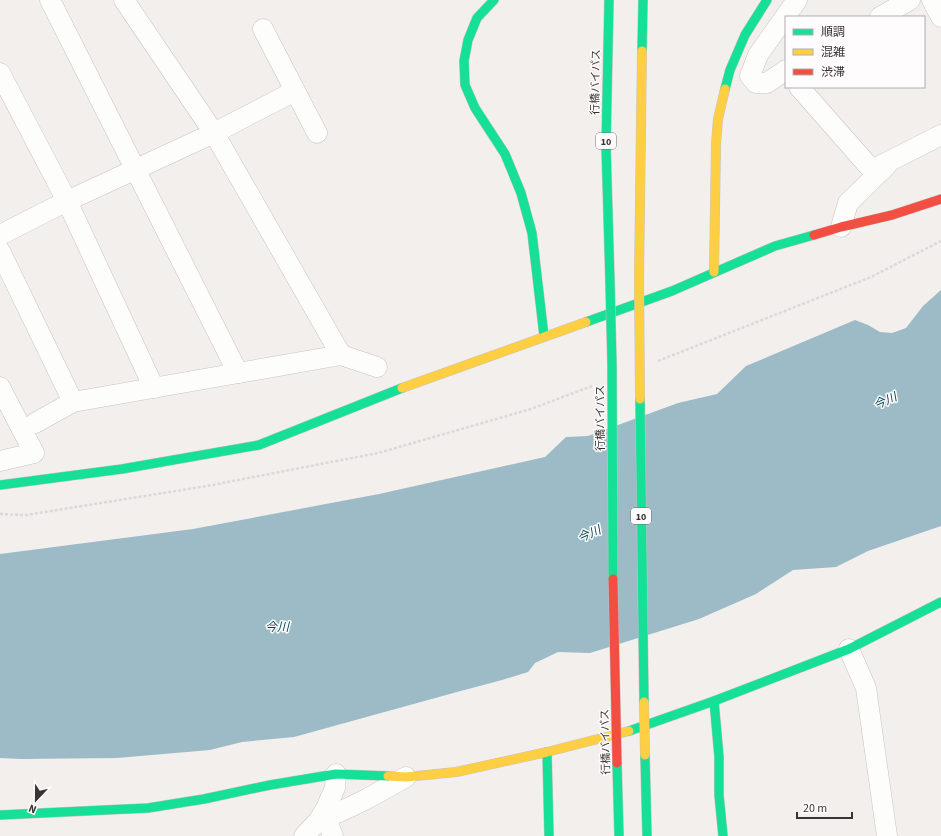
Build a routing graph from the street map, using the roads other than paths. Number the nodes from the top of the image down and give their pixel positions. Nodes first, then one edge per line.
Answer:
1 (50, 0) edge
2 (124, 0) edge
3 (494, 0) edge
4 (609, 0) edge
5 (643, 0) edge
6 (767, 0) edge
7 (797, 0) edge
8 (910, 0) edge
9 (932, 0) edge
10 (786, 16) edge
11 (882, 16) edge
12 (785, 17) edge
13 (941, 17) edge
14 (263, 29) dead end
15 (0, 72) edge
16 (785, 72) edge
17 (799, 88) edge
18 (295, 91) junction
19 (214, 133) junction
20 (317, 133) dead end
21 (941, 135) edge
22 (892, 160) junction
23 (135, 170) junction
24 (941, 199) edge
25 (67, 201) junction
26 (841, 227) junction
27 (0, 235) edge
28 (0, 251) edge
29 (714, 272) junction
30 (544, 336) junction
31 (340, 355) junction
32 (377, 367) dead end
33 (238, 373) junction
34 (0, 387) edge
35 (154, 388) junction
36 (73, 402) junction
37 (35, 422) dead end
38 (0, 461) edge
39 (0, 485) edge
40 (941, 602) edge
41 (849, 649) junction
42 (714, 701) junction
43 (547, 752) junction
44 (336, 774) junction
45 (406, 777) junction
46 (0, 816) edge
47 (326, 825) edge
48 (304, 836) edge
49 (549, 836) edge
50 (619, 836) edge
51 (647, 836) edge
52 (723, 836) edge
53 (887, 836) edge

1 - 23 street
2 - 19 street
3 - 30 main road
4 - 50 main road, 行橋バイパス / 10, bridge
5 - 51 main road, 10, bridge
6 - 29 main road
7 - 10 street
8 - 11 street
9 - 13 street
12 - 16 street
14 - 18 street
15 - 25 street
17 - 22 street
18 - 19 street
18 - 20 street
19 - 23 street
19 - 31 street
21 - 22 street
22 - 26 street
23 - 25 street
23 - 33 street
24 - 26 main road
25 - 27 street
25 - 35 street
26 - 29 main road
28 - 36 street
29 - 30 main road
30 - 39 main road
31 - 32 street
31 - 33 street
33 - 35 street
34 - 38 street
35 - 36 street
36 - 37 street
40 - 41 main road
41 - 42 main road
41 - 53 street
42 - 43 main road
42 - 52 main road
43 - 45 main road
43 - 49 main road
44 - 45 main road
44 - 46 main road
44 - 47 street
45 - 47 street
47 - 48 street

